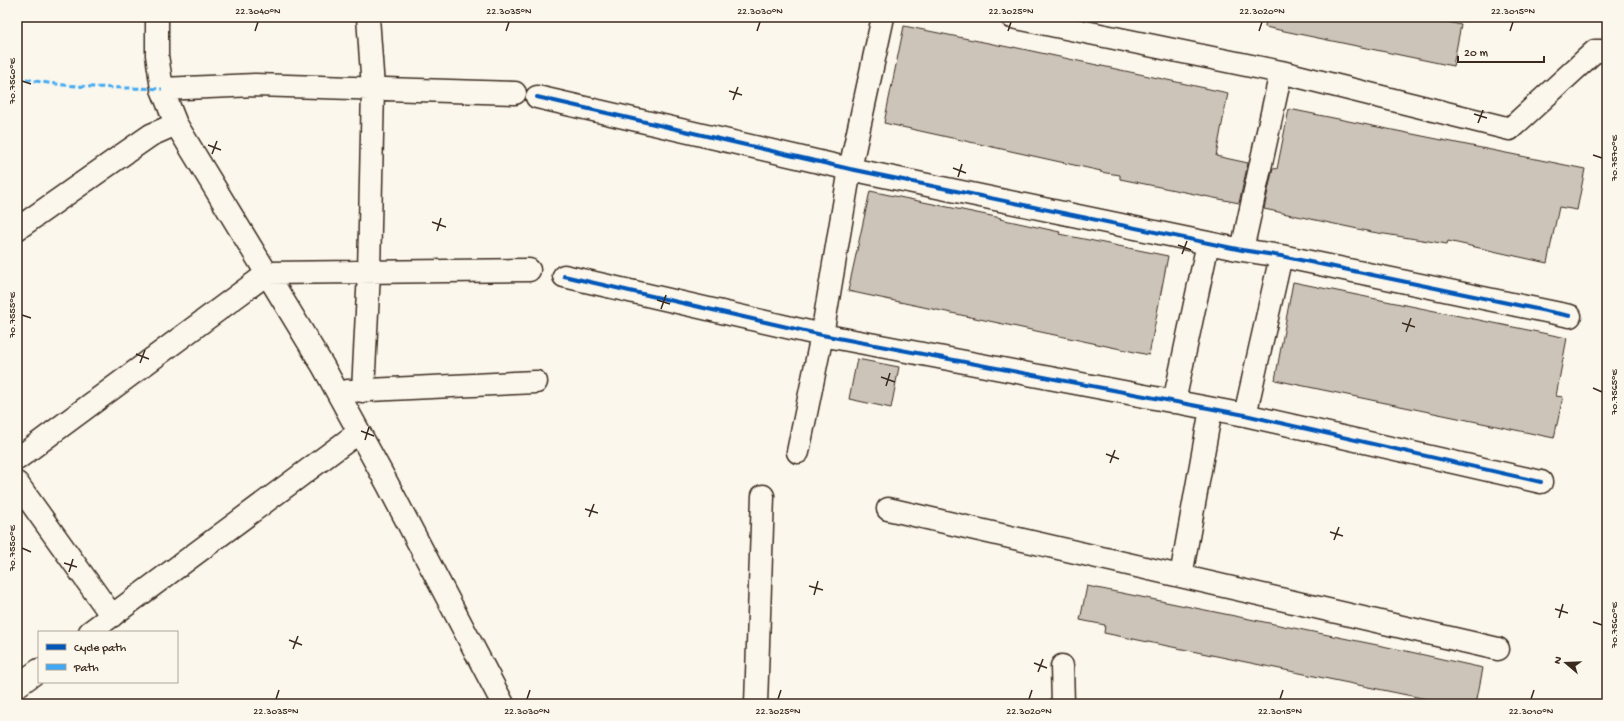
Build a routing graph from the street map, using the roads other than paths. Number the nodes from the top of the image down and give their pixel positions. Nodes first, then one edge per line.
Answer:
1 (157, 17) edge
2 (368, 17) edge
3 (883, 17) edge
4 (1012, 17) edge
5 (1607, 51) edge
6 (1280, 72) junction
7 (373, 88) junction
8 (162, 89) junction
9 (515, 93) dead end
10 (537, 97) dead end
11 (176, 124) junction
12 (850, 169) junction
13 (17, 229) edge
14 (1208, 243) junction
15 (1242, 250) junction
16 (1281, 256) junction
17 (529, 270) dead end
18 (369, 272) junction
19 (268, 273) junction
20 (564, 276) dead end
21 (1570, 316) dead end
22 (822, 335) junction
23 (536, 382) dead end
24 (363, 391) junction
25 (337, 392) junction
26 (1174, 402) junction
27 (1211, 409) junction
28 (1245, 415) junction
29 (359, 432) junction
30 (798, 452) dead end
31 (17, 459) edge
32 (1541, 482) dead end
33 (17, 483) edge
34 (763, 496) dead end
35 (888, 509) dead end
36 (1181, 576) junction
37 (112, 616) junction
38 (91, 631) edge
39 (1498, 649) dead end
40 (1062, 666) dead end
41 (38, 671) edge
42 (17, 686) edge
43 (503, 704) edge
44 (756, 704) edge
45 (1062, 704) edge

1 - 8 street
2 - 7 street
3 - 12 street
4 - 6 street
5 - 6 street
6 - 15 street
7 - 8 street
7 - 9 street
7 - 18 street
8 - 11 street
10 - 12 street
11 - 13 street
11 - 19 street
12 - 14 street
12 - 22 street
14 - 15 street
14 - 26 street
15 - 16 street
16 - 21 street
16 - 28 street
17 - 18 street
18 - 19 street
18 - 24 street
19 - 25 street
19 - 31 street
20 - 22 street
22 - 26 street
22 - 30 street
23 - 24 street
24 - 25 street
25 - 29 street
26 - 27 street
27 - 28 street
27 - 36 street
28 - 32 street
29 - 37 street
29 - 43 street
33 - 37 street
34 - 44 street
35 - 36 street
36 - 39 street
37 - 38 street
40 - 45 street
41 - 42 street

